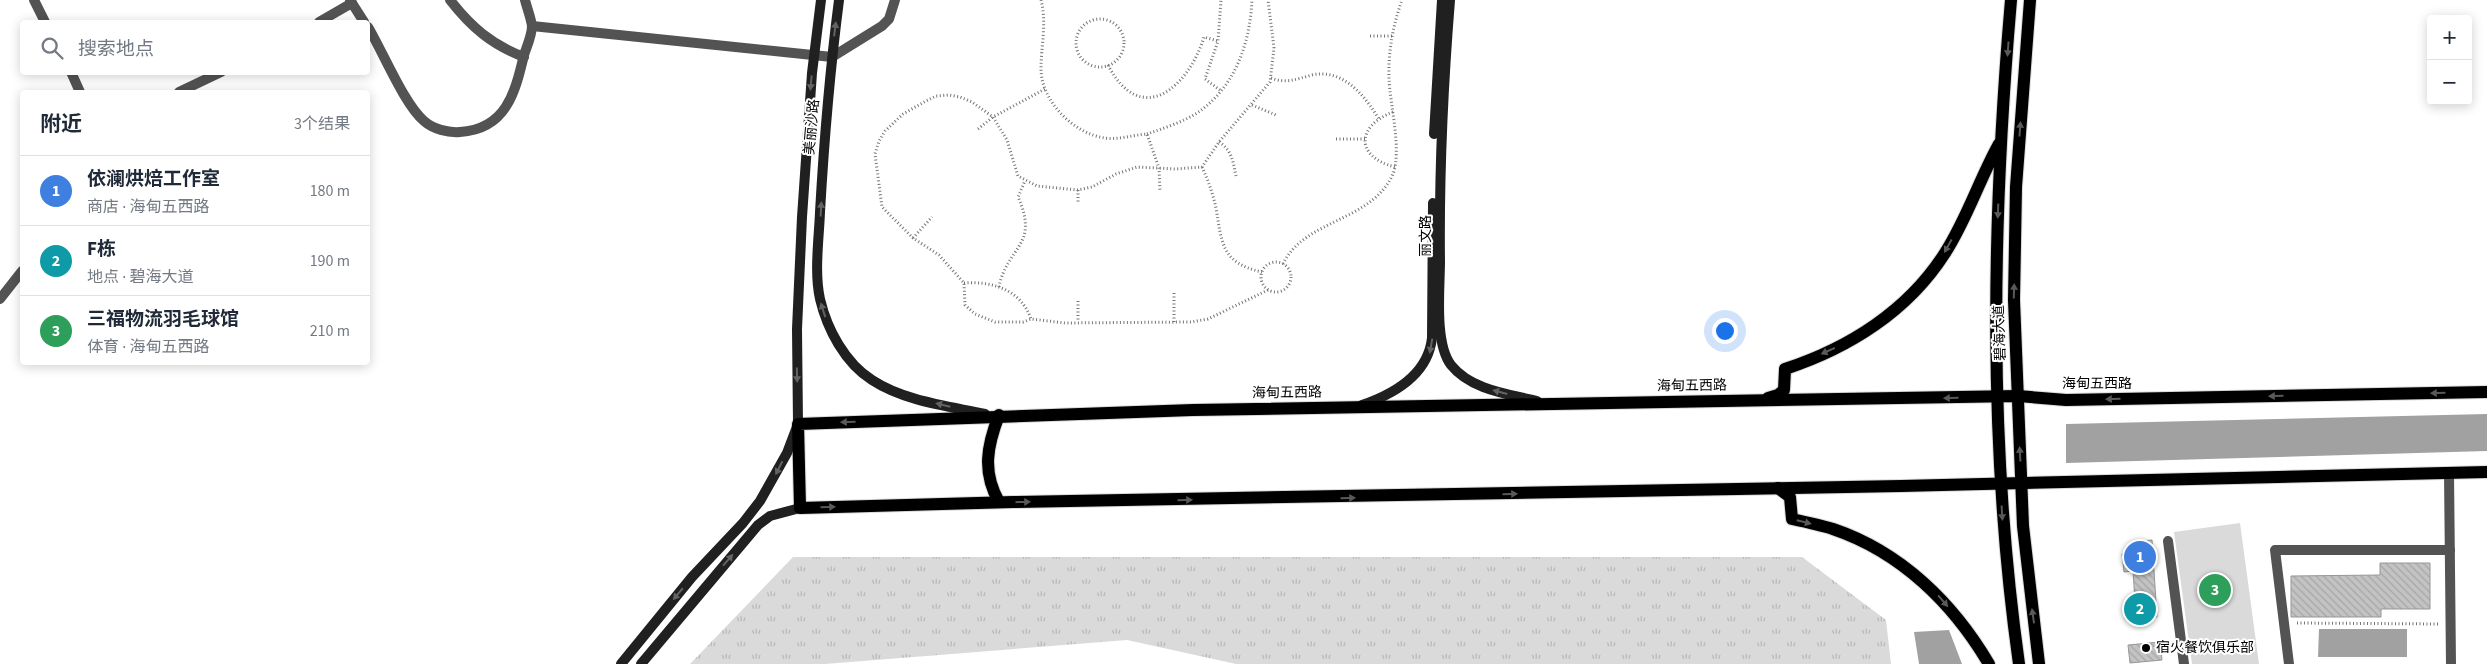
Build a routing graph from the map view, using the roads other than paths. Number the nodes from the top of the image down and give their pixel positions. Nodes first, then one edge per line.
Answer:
1 (34, 0) edge
2 (450, 0) edge
3 (525, 0) edge
4 (820, 0) edge
5 (839, 0) edge
6 (895, 0) edge
7 (1442, 0) edge
8 (1450, 0) edge
9 (2011, 0) edge
10 (2030, 0) edge
11 (351, 1) edge
12 (44, 20) edge
13 (322, 20) edge
14 (363, 20) edge
15 (532, 26) junction
16 (370, 31) edge
17 (814, 56) junction
18 (524, 57) junction
19 (832, 57) junction
20 (72, 75) edge
21 (215, 75) edge
22 (79, 90) edge
23 (183, 90) edge
24 (2001, 140) junction
25 (20, 274) edge
26 (0, 299) edge
27 (2487, 392) edge
28 (2018, 396) junction
29 (1997, 397) junction
30 (1762, 400) junction
31 (1547, 404) junction
32 (1355, 408) junction
33 (995, 415) junction
34 (798, 424) junction
35 (2487, 472) edge
36 (2449, 473) junction
37 (2022, 483) junction
38 (2001, 484) junction
39 (1778, 488) junction
40 (999, 502) junction
41 (800, 508) junction
42 (2168, 541) dead end
43 (2450, 550) junction
44 (621, 664) edge
45 (641, 664) edge
46 (1989, 664) edge
47 (2019, 664) edge
48 (2039, 664) edge
49 (2184, 664) edge
50 (2289, 664) edge
51 (2451, 664) edge

1 - 12 street
2 - 18 street
3 - 15 street
4 - 17 street, 美丽沙路
19 -> 5 street, 美丽沙路
6 - 19 street
7 -> 32 street, 丽文路
31 -> 8 street, 丽文路
9 -> 24 main road, 碧海大道
28 -> 10 main road, 碧海大道
11 - 13 street
11 - 14 street
15 - 17 street
15 - 18 street
16 - 18 street
17 - 19 street
17 -> 34 street, 美丽沙路
33 -> 19 street, 美丽沙路
20 - 22 street
21 - 23 street
24 -> 29 main road, 碧海大道
24 -> 30 main road
25 - 26 street
27 -> 28 main road, 海甸五西路
28 - 29 main road, 海甸五西路
37 -> 28 main road, 碧海大道
29 -> 30 main road, 海甸五西路
29 - 38 main road, 碧海大道
30 - 31 main road, 海甸五西路
31 - 32 main road, 海甸五西路
32 - 33 main road, 海甸五西路
33 -> 34 main road, 海甸五西路
33 - 40 main road
34 - 41 main road
34 -> 44 street
35 - 36 main road
36 - 37 main road
36 - 43 street
37 - 38 main road
48 -> 37 main road, 碧海大道
38 - 39 main road
38 -> 47 main road, 碧海大道
40 -> 39 main road
39 -> 46 main road
41 -> 40 main road
45 -> 41 street
42 - 49 street
43 - 50 street
43 - 51 street

